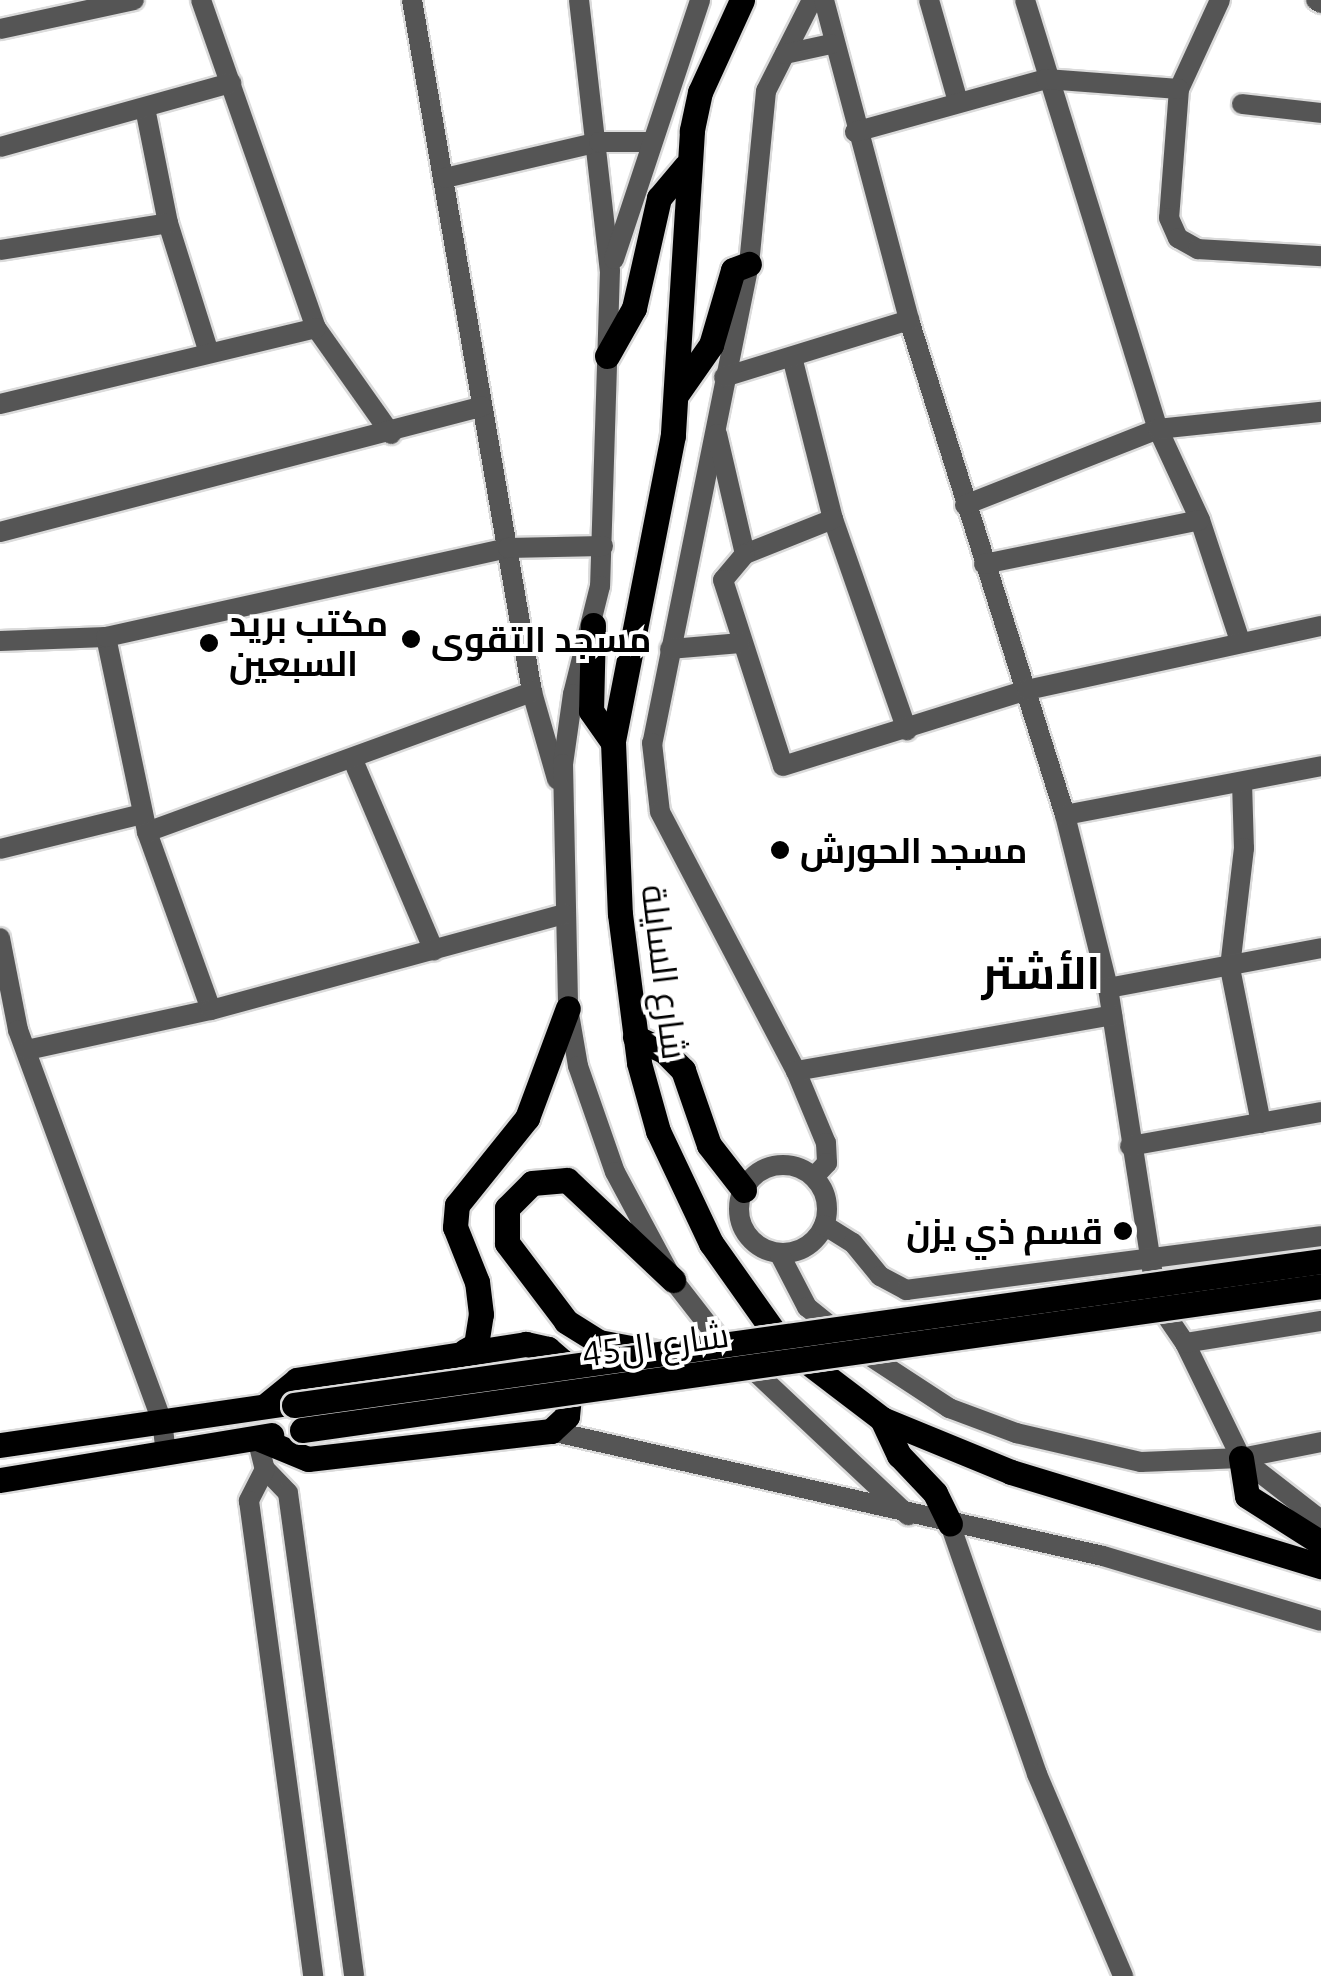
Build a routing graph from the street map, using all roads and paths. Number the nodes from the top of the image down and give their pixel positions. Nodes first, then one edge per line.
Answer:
1 (134, 0) edge
2 (201, 0) edge
3 (412, 0) edge
4 (579, 0) edge
5 (700, 0) edge
6 (742, 0) edge
7 (812, 0) edge
8 (824, 0) edge
9 (929, 0) edge
10 (1026, 0) edge
11 (1220, 0) edge
12 (0, 28) edge
13 (831, 44) junction
14 (785, 54) junction
15 (1046, 79) junction
16 (231, 83) junction
17 (1179, 89) junction
18 (958, 102) junction
19 (1242, 104) dead end
20 (146, 108) junction
21 (1321, 113) edge
22 (856, 132) junction
23 (599, 142) junction
24 (650, 142) junction
25 (0, 147) edge
26 (686, 166) junction
27 (445, 178) junction
28 (168, 222) junction
29 (0, 250) edge
30 (1321, 256) edge
31 (749, 264) junction
32 (610, 270) junction
33 (909, 320) junction
34 (316, 328) junction
35 (208, 350) junction
36 (607, 356) junction
37 (792, 356) junction
38 (724, 377) junction
39 (676, 396) junction
40 (0, 404) edge
41 (482, 406) junction
42 (1321, 412) edge
43 (714, 425) junction
44 (1158, 429) junction
45 (391, 434) junction
46 (964, 505) junction
47 (832, 520) junction
48 (1200, 520) junction
49 (0, 532) edge
50 (603, 546) junction
51 (508, 548) junction
52 (745, 554) junction
53 (984, 564) junction
54 (593, 625) junction
55 (1321, 626) edge
56 (106, 637) junction
57 (0, 640) edge
58 (1240, 641) junction
59 (740, 642) junction
60 (670, 649) junction
61 (1027, 690) junction
62 (532, 692) junction
63 (906, 730) junction
64 (612, 742) junction
65 (353, 760) junction
66 (1321, 766) edge
67 (1242, 782) junction
68 (563, 800) junction
69 (1065, 815) junction
70 (145, 823) junction
71 (0, 849) edge
72 (564, 914) junction
73 (0, 938) edge
74 (1321, 948) edge
75 (434, 951) junction
76 (1230, 968) junction
77 (1108, 988) junction
78 (568, 1008) junction
79 (211, 1010) junction
80 (1112, 1015) junction
81 (635, 1037) junction
82 (15, 1038) edge
83 (796, 1070) junction
84 (1321, 1112) edge
85 (1261, 1123) junction
86 (1130, 1146) junction
87 (814, 1177) junction
88 (744, 1190) junction
89 (824, 1224) junction
90 (1321, 1236) edge
91 (779, 1253) junction
92 (1145, 1258) junction
93 (1321, 1261) edge
94 (673, 1280) junction
95 (1321, 1286) edge
96 (1321, 1321) edge
97 (1185, 1344) junction
98 (464, 1351) junction
99 (666, 1354) junction
100 (267, 1404) junction
101 (298, 1417) junction
102 (882, 1419) junction
103 (162, 1421) junction
104 (551, 1430) junction
105 (256, 1438) junction
106 (1321, 1442) edge
107 (0, 1445) edge
108 (166, 1452) junction
109 (1241, 1458) junction
110 (264, 1469) junction
111 (0, 1480) edge
112 (908, 1516) junction
113 (1321, 1520) edge
114 (950, 1524) junction
115 (1321, 1544) edge
116 (1321, 1566) edge
117 (1321, 1621) edge
118 (313, 1976) edge
119 (354, 1976) edge
120 (1122, 1976) edge

1 - 12 street
2 - 16 street
3 - 27 street
4 - 23 street
5 - 24 street
6 - 26 main road, شارع السايلة
7 - 14 street
8 - 13 street
9 - 18 street
10 - 15 street
11 - 17 street
13 - 14 street
13 - 22 street
14 - 31 street
15 - 17 street
15 - 18 street
15 - 44 street
16 - 20 street
16 - 34 street
17 - 30 street
18 - 22 street
19 - 21 street
20 - 25 street
20 - 28 street
22 - 33 street
23 - 24 street
23 - 27 street
23 - 32 street
24 - 32 street
26 - 36 main road
26 - 39 main road, شارع السايلة
27 - 41 street
28 - 29 street
28 - 35 street
31 - 38 street
31 - 39 main road
32 - 36 street
33 - 37 street
33 - 46 street
34 - 35 street
34 - 45 street
35 - 40 street
36 - 50 street
37 - 38 street
37 - 47 street
38 - 43 street
39 - 64 main road, شارع السايلة
41 - 45 street
41 - 51 street
42 - 44 street
43 - 52 street
43 - 60 street
44 - 46 street
44 - 48 street
45 - 49 street
46 - 53 street
47 - 52 street
47 - 63 street
48 - 53 street
48 - 58 street
50 - 51 street
50 - 54 street
51 - 56 street
51 - 62 street
52 - 59 street
53 - 61 street
54 - 64 main road
54 - 68 street
55 - 58 street
56 - 57 street
56 - 70 street
58 - 61 street
59 - 60 street
59 - 63 street
60 - 83 street
61 - 63 street
61 - 69 street
62 - 65 street
62 - 68 street
64 - 81 main road, شارع السايلة
65 - 70 street
65 - 75 street
66 - 67 street
67 - 69 street
67 - 76 street
68 - 72 street
69 - 77 street
70 - 71 street
70 - 79 street
72 - 75 street
72 - 78 street
73 - 82 street
74 - 76 street
75 - 79 street
76 - 77 street
76 - 85 street
77 - 80 street
78 - 94 street
78 - 98 main road
79 - 82 street
80 - 83 street
80 - 86 street
81 - 88 main road
81 - 102 main road, شارع السايلة
82 - 103 street
83 - 87 street
84 - 85 street
85 - 86 street
86 - 92 street
87 - 88 street
87 - 89 street
88 - 91 street
89 - 91 street
89 - 92 street
90 - 92 street
91 - 109 street
92 - 97 street
93 - 99 main road, شارع ال45, bridge
94 - 99 main road, bridge
94 - 112 street
95 - 101 main road, شارع ال45, bridge
96 - 97 street
97 - 109 street
98 - 100 main road
98 - 104 main road
99 - 101 main road, شارع ال45, bridge
100 - 101 main road, شارع ال45
100 - 103 main road, شارع ال45
101 - 105 main road, شارع ال45
102 - 114 main road
102 - 116 main road, شارع السايلة
103 - 107 main road, شارع ال45
103 - 108 street
104 - 105 main road
104 - 112 street
105 - 108 main road, شارع ال45
105 - 110 street
106 - 109 street
108 - 111 main road, شارع ال45
109 - 113 street
109 - 115 main road
110 - 118 street
110 - 119 street
112 - 114 street
114 - 117 street
114 - 120 street

